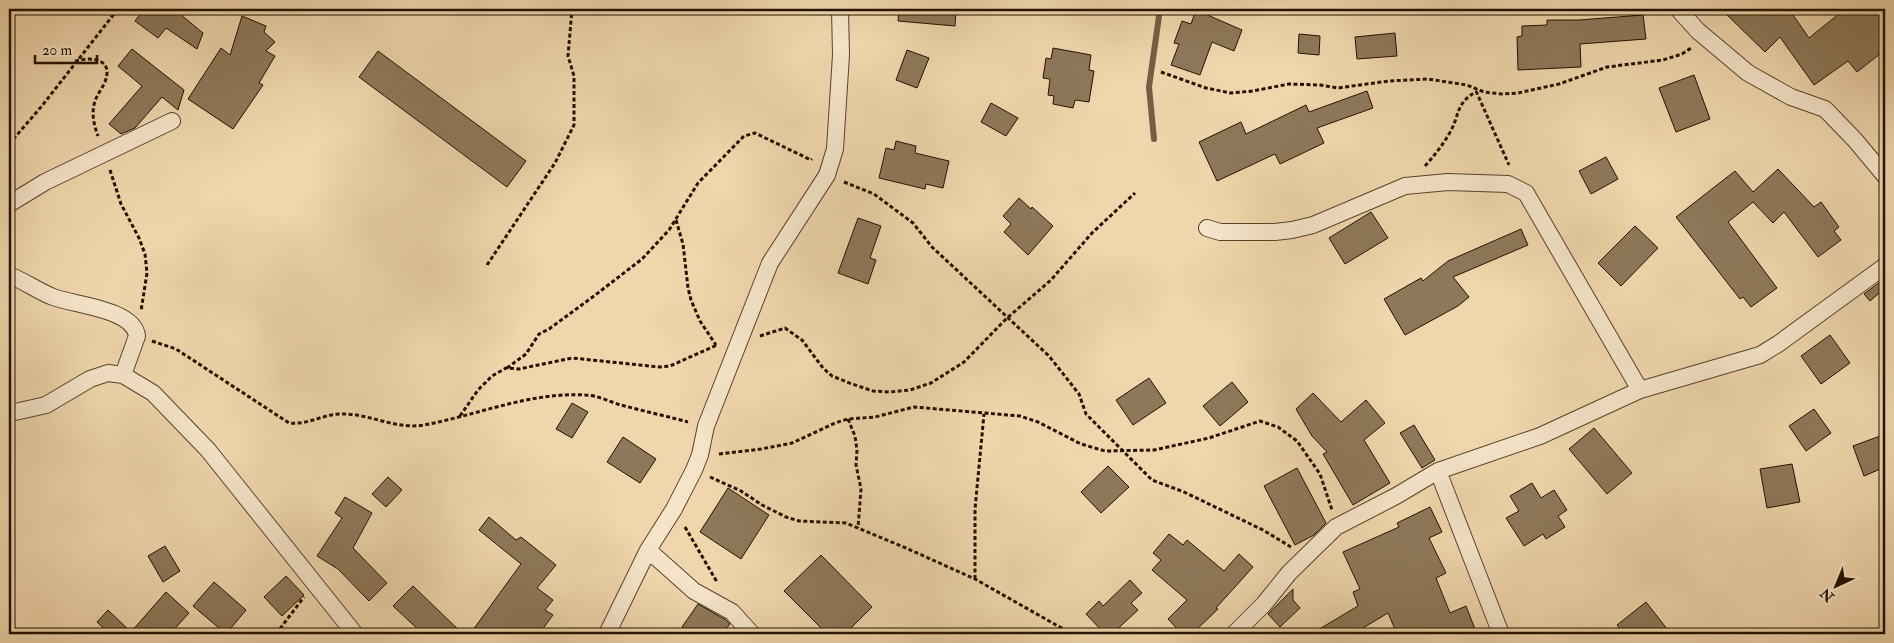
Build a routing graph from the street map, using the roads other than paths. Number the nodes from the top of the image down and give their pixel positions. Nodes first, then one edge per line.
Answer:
1 (840, 9) edge
2 (1678, 9) edge
3 (172, 121) dead end
4 (1885, 176) edge
5 (9, 204) edge
6 (1207, 228) dead end
7 (1885, 266) edge
8 (9, 275) edge
9 (123, 375) junction
10 (1640, 390) junction
11 (9, 410) edge
12 (1438, 471) junction
13 (648, 550) junction
14 (355, 634) edge
15 (607, 634) edge
16 (752, 634) edge
17 (1234, 634) edge
18 (1501, 634) edge

1 - 13 street
2 - 4 street
3 - 5 street
6 - 10 street
7 - 10 street
8 - 9 street
9 - 11 street
9 - 14 street
10 - 12 street
12 - 17 street
12 - 18 street
13 - 15 street
13 - 16 street

